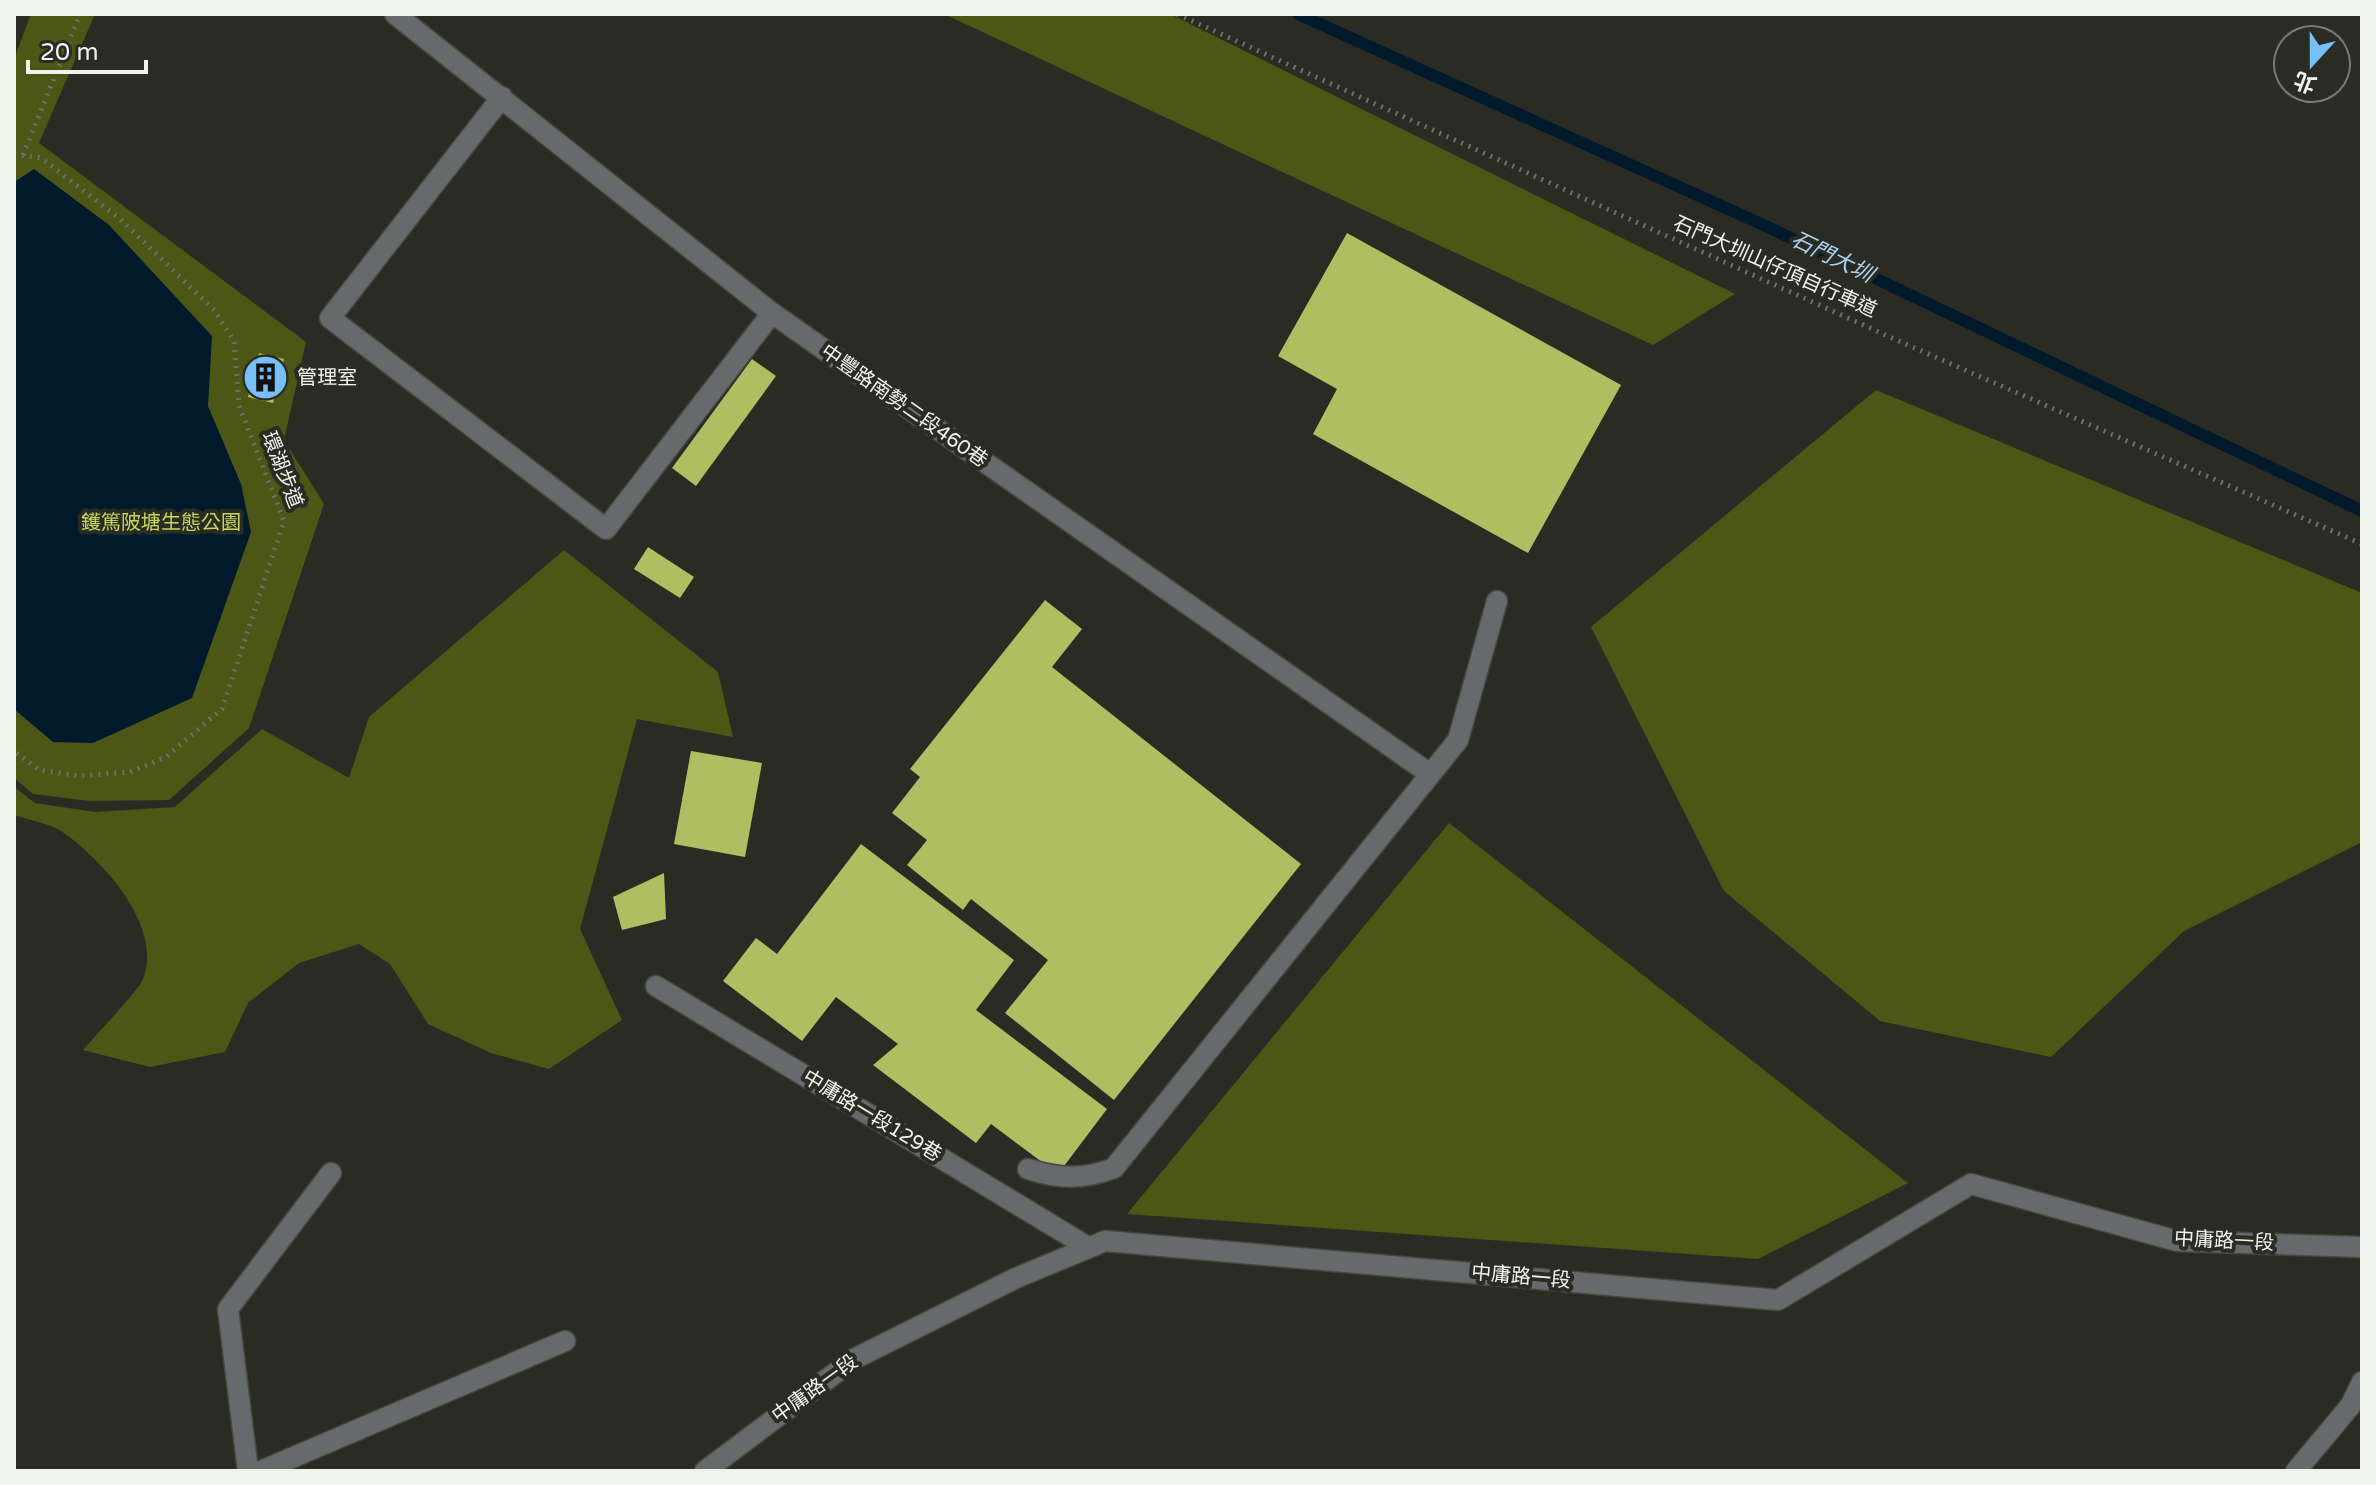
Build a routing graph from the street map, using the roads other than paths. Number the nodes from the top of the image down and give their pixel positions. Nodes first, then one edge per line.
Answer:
1 (395, 14) edge
2 (502, 97) junction
3 (772, 313) junction
4 (1497, 601) dead end
5 (1430, 774) junction
6 (656, 986) dead end
7 (1028, 1169) dead end
8 (331, 1173) dead end
9 (1088, 1247) junction
10 (2362, 1247) edge
11 (565, 1341) dead end
12 (2362, 1382) edge
13 (248, 1471) edge
14 (261, 1471) edge
15 (705, 1471) edge
16 (2296, 1471) edge

1 - 2 street, 中豐路南勢二段460巷
2 - 3 street, 中豐路南勢二段460巷
2 - 3 street
3 - 5 street, 中豐路南勢二段460巷
4 - 5 street
5 - 7 street
6 - 9 street, 中庸路一段129巷
8 - 13 street
9 - 10 street, 中庸路一段
9 - 15 street, 中庸路一段
11 - 14 street
12 - 16 street

